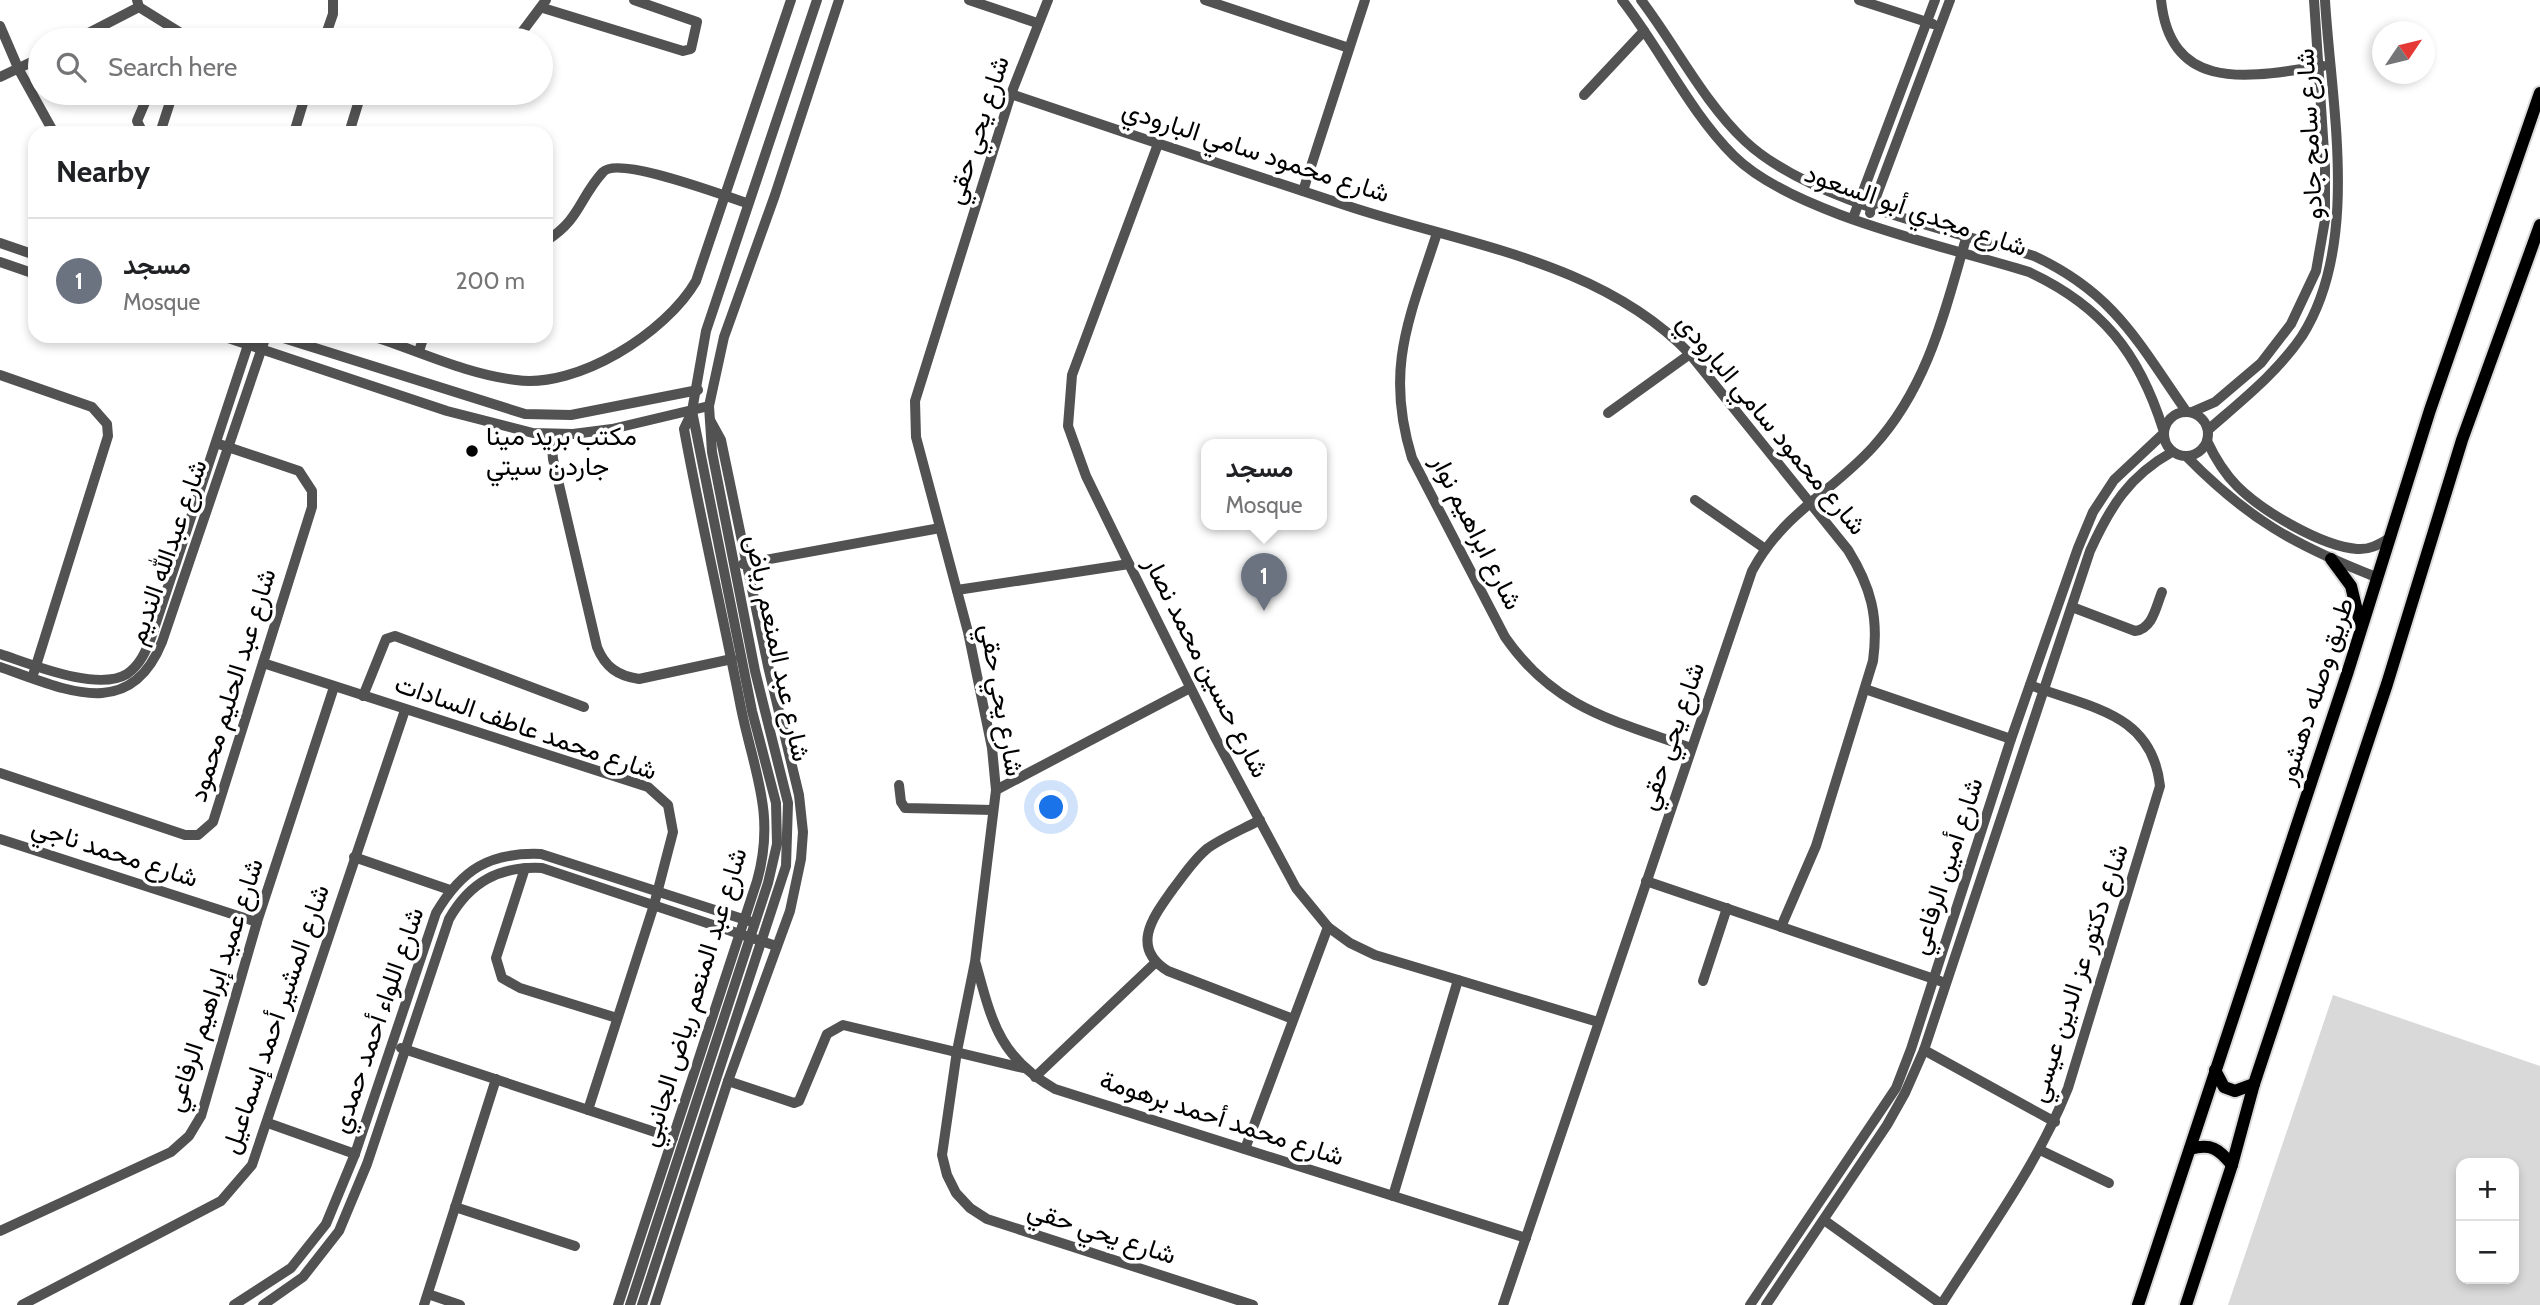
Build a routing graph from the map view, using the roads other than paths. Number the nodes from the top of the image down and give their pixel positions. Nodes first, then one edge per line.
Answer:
1 (333, 0) edge
2 (634, 0) edge
3 (790, 0) edge
4 (839, 0) edge
5 (969, 0) edge
6 (1048, 0) edge
7 (1205, 0) edge
8 (1365, 0) edge
9 (1622, 0) edge
10 (1641, 0) edge
11 (1859, 0) edge
12 (1934, 0) edge
13 (1950, 0) edge
14 (2161, 0) edge
15 (2314, 0) edge
16 (2325, 0) edge
17 (138, 3) edge
18 (816, 3) edge
19 (545, 4) edge
20 (834, 13) junction
21 (1927, 22) junction
22 (1037, 23) junction
23 (0, 26) edge
24 (1940, 26) junction
25 (95, 28) edge
26 (170, 28) edge
27 (327, 28) edge
28 (526, 28) edge
29 (1644, 31) junction
30 (800, 45) junction
31 (1349, 48) junction
32 (820, 56) junction
33 (28, 64) edge
34 (2324, 66) junction
35 (19, 69) junction
36 (0, 77) edge
37 (28, 85) edge
38 (2540, 93) edge
39 (1011, 94) junction
40 (1584, 95) dead end
41 (39, 105) edge
42 (144, 105) edge
43 (169, 105) edge
44 (302, 105) edge
45 (356, 105) edge
46 (50, 126) edge
47 (139, 126) edge
48 (162, 126) edge
49 (296, 126) edge
50 (351, 126) edge
51 (1158, 144) junction
52 (1303, 191) junction
53 (726, 197) junction
54 (1859, 202) junction
55 (747, 203) junction
56 (1872, 206) junction
57 (1853, 218) junction
58 (1867, 222) junction
59 (2540, 225) edge
60 (1437, 233) junction
61 (1967, 235) junction
62 (553, 236) edge
63 (0, 243) edge
64 (1962, 251) junction
65 (28, 253) edge
66 (0, 262) edge
67 (28, 272) edge
68 (248, 343) edge
69 (253, 343) edge
70 (263, 343) edge
71 (298, 343) edge
72 (394, 343) edge
73 (422, 343) edge
74 (261, 349) junction
75 (419, 351) junction
76 (1690, 354) junction
77 (1, 377) edge
78 (711, 387) junction
79 (694, 391) junction
80 (2172, 391) junction
81 (2155, 404) junction
82 (709, 406) junction
83 (692, 412) junction
84 (2189, 412) junction
85 (1608, 413) dead end
86 (2163, 431) junction
87 (551, 435) junction
88 (2207, 436) junction
89 (216, 443) junction
90 (228, 446) junction
91 (2172, 452) junction
92 (2186, 456) junction
93 (2219, 464) junction
94 (2205, 476) junction
95 (1695, 500) dead end
96 (1810, 503) junction
97 (940, 528) junction
98 (2316, 536) junction
99 (2388, 539) junction
100 (1764, 548) junction
101 (2310, 550) junction
102 (2330, 559) junction
103 (742, 564) junction
104 (1129, 564) junction
105 (2376, 577) junction
106 (957, 590) junction
107 (2162, 592) dead end
108 (2072, 607) junction
109 (2361, 629) junction
110 (0, 653) edge
111 (732, 659) junction
112 (263, 663) junction
113 (36, 666) junction
114 (0, 667) edge
115 (32, 678) junction
116 (2030, 685) junction
117 (334, 687) junction
118 (1190, 688) junction
119 (1865, 690) junction
120 (2045, 691) junction
121 (363, 696) junction
122 (584, 707) dead end
123 (405, 710) junction
124 (2011, 739) junction
125 (1691, 748) junction
126 (0, 774) edge
127 (899, 785) dead end
128 (996, 790) junction
129 (993, 810) junction
130 (1260, 820) junction
131 (0, 839) edge
132 (788, 857) junction
133 (354, 858) junction
134 (801, 859) junction
135 (525, 867) junction
136 (1646, 881) junction
137 (450, 890) junction
138 (658, 891) junction
139 (654, 905) junction
140 (1727, 908) junction
141 (749, 921) junction
142 (257, 922) junction
143 (766, 926) junction
144 (1781, 926) junction
145 (1328, 927) junction
146 (782, 931) junction
147 (744, 935) junction
148 (761, 940) junction
149 (776, 946) junction
150 (975, 962) junction
151 (1156, 962) junction
152 (1934, 979) junction
153 (1458, 980) junction
154 (1703, 981) dead end
155 (1946, 983) junction
156 (737, 1016) junction
157 (617, 1018) junction
158 (1293, 1019) junction
159 (750, 1020) junction
160 (1598, 1022) junction
161 (392, 1045) junction
162 (405, 1049) junction
163 (1923, 1050) junction
164 (957, 1051) junction
165 (1023, 1068) junction
166 (2216, 1070) junction
167 (1035, 1077) junction
168 (496, 1079) junction
169 (728, 1082) junction
170 (2254, 1084) junction
171 (1900, 1091) junction
172 (588, 1110) junction
173 (2054, 1122) junction
174 (268, 1123) junction
175 (673, 1138) junction
176 (1245, 1149) junction
177 (2190, 1149) junction
178 (2040, 1150) junction
179 (355, 1154) junction
180 (2232, 1165) junction
181 (2109, 1183) dead end
182 (1393, 1196) junction
183 (455, 1207) junction
184 (1824, 1220) junction
185 (0, 1231) edge
186 (1526, 1238) junction
187 (575, 1246) dead end
188 (426, 1299) edge
189 (1753, 1300) edge
190 (1767, 1304) edge
191 (22, 1305) edge
192 (234, 1305) edge
193 (263, 1305) edge
194 (460, 1305) edge
195 (618, 1305) edge
196 (630, 1305) edge
197 (642, 1305) edge
198 (655, 1305) edge
199 (1254, 1305) edge
200 (1503, 1305) edge
201 (1941, 1305) edge
202 (2138, 1305) edge
203 (2186, 1305) edge

1 - 27 street
2 - 19 street
3 - 53 street
4 - 20 street, شارع عبد المنعم رياض
5 - 22 street
6 - 22 street, شارع يحي حقي
7 - 31 street
8 - 31 street
9 - 29 street, شارع مجدي أبو السعود
10 - 54 street, شارع مجدي أبو السعود
11 - 21 street
12 - 21 street
13 - 24 street
14 - 34 street
15 - 34 street, شارع سامح جادو
16 - 34 street, شارع سامح جادو
17 - 25 street
17 - 26 street
18 - 20 street
18 - 30 street, شارع عبد المنعم رياض
19 - 28 street
20 - 32 street, شارع عبد المنعم رياض
21 - 24 street
21 - 54 street
22 - 39 street, شارع يحي حقي
23 - 35 street
24 - 56 street
29 - 40 street
29 - 57 street, شارع مجدي أبو السعود
30 - 32 street
30 - 55 street, شارع عبد المنعم رياض
31 - 52 street
32 - 78 street, شارع عبد المنعم رياض
33 - 35 street
34 - 84 street, شارع سامح جادو
34 - 88 street, شارع سامح جادو
35 - 36 street
35 - 37 street
38 - 99 main road, طريق وصله دهشور
39 - 51 street, شارع محمود سامي البارودي
39 - 97 street, شارع يحي حقي
41 - 46 street
42 - 47 street
43 - 48 street
44 - 49 street
45 - 50 street
51 - 52 street, شارع محمود سامي البارودي
51 - 104 street, شارع حسين محمد نصار
52 - 60 street, شارع محمود سامي البارودي
53 - 55 street
53 - 62 street
53 - 75 street
54 - 56 street, شارع مجدي أبو السعود
54 - 57 street
55 - 79 street, شارع عبد المنعم رياض
56 - 58 street
56 - 61 street, شارع مجدي أبو السعود
57 - 58 street, شارع مجدي أبو السعود
58 - 64 street, شارع مجدي أبو السعود
59 - 170 main road
60 - 76 street, شارع محمود سامي البارودي
60 - 125 street, شارع ابراهيم نوار
61 - 64 street, شارع يحي حقي
61 - 80 street, شارع مجدي أبو السعود
63 - 65 street
64 - 81 street, شارع مجدي أبو السعود
64 - 96 street, شارع يحي حقي
66 - 67 street
68 - 89 street, شارع عبدالله النديم
69 - 74 street
70 - 74 street, شارع عبدالله النديم
71 - 79 street
72 - 75 street
73 - 75 street
74 - 87 street
74 - 90 street, شارع عبدالله النديم
76 - 85 street
76 - 96 street, شارع محمود سامي البارودي
77 - 113 street
78 - 79 street
78 - 82 street, شارع عبد المنعم رياض
79 - 83 street, شارع عبد المنعم رياض
80 - 81 street
80 - 84 street, شارع مجدي أبو السعود
81 - 86 street, شارع مجدي أبو السعود
82 - 83 street
82 - 103 street, شارع عبد المنعم رياض
83 - 87 street
83 - 111 street, شارع عبد المنعم رياض الجانبي
83 - 141 street, شارع عبد المنعم رياض
84 - 86 street
84 - 88 street
86 - 91 street
86 - 116 street, شارع أمين الرفاعي
87 - 111 street
88 - 92 street
88 - 93 street
89 - 90 street, شارع عبد الحليم محمود
89 - 113 street, شارع عبدالله النديم
90 - 112 street, شارع عبد الحليم محمود
90 - 115 street, شارع عبدالله النديم
91 - 92 street
91 - 108 street, شارع أمين الرفاعي
92 - 94 street
93 - 94 street
93 - 98 street
94 - 101 street
95 - 100 street
96 - 100 street, شارع يحي حقي
96 - 119 street, شارع محمود سامي البارودي
97 - 103 street
97 - 106 street, شارع يحي حقي
98 - 99 street
98 - 101 street
99 - 105 main road, طريق وصله دهشور
100 - 125 street, شارع يحي حقي
101 - 102 street
102 - 105 street
102 - 109 main road
103 - 132 street, شارع عبد المنعم رياض
103 - 134 street
104 - 106 street
104 - 118 street, شارع حسين محمد نصار
105 - 109 main road, طريق وصله دهشور
106 - 128 street, شارع يحي حقي
107 - 108 street
108 - 120 street, شارع أمين الرفاعي
109 - 166 main road, طريق وصله دهشور
110 - 113 street, شارع عبدالله النديم
111 - 141 street, شارع عبد المنعم رياض الجانبي
112 - 117 street, شارع محمد عاطف السادات
112 - 126 street, شارع عبد الحليم محمود
113 - 115 street
114 - 115 street, شارع عبدالله النديم
116 - 120 street, شارع دكتور عز الدين عيسي
116 - 124 street, شارع أمين الرفاعي
117 - 121 street, شارع محمد عاطف السادات
117 - 142 street, شارع عميد إبراهيم الرفاعي
118 - 128 street
118 - 130 street, شارع حسين محمد نصار
119 - 124 street
119 - 144 street, شارع محمود سامي البارودي
120 - 155 street, شارع أمين الرفاعي
120 - 173 street, شارع دكتور عز الدين عيسي
121 - 122 street
121 - 123 street, شارع محمد عاطف السادات
123 - 133 street, شارع المشير أحمد إسماعيل
123 - 138 street, شارع محمد عاطف السادات
124 - 152 street, شارع أمين الرفاعي
125 - 136 street, شارع يحي حقي
127 - 129 street
128 - 129 street, شارع يحي حقي
129 - 150 street, شارع يحي حقي
130 - 145 street, شارع حسين محمد نصار
130 - 151 street
131 - 142 street, شارع محمد ناجي
132 - 134 street
132 - 143 street, شارع عبد المنعم رياض
133 - 137 street
133 - 174 street, شارع المشير أحمد إسماعيل
134 - 146 street
135 - 139 street, شارع اللواء أحمد حمدي
135 - 157 street
135 - 162 street, شارع اللواء أحمد حمدي
136 - 140 street
136 - 160 street, شارع يحي حقي
137 - 138 street, شارع اللواء أحمد حمدي
137 - 161 street, شارع اللواء أحمد حمدي
138 - 139 street, شارع محمد عاطف السادات
138 - 141 street, شارع اللواء أحمد حمدي
139 - 147 street, شارع اللواء أحمد حمدي
139 - 157 street, شارع محمد عاطف السادات
140 - 144 street
140 - 154 street
141 - 143 street, شارع اللواء أحمد حمدي
141 - 147 street, شارع عبد المنعم رياض
142 - 185 street, شارع عميد إبراهيم الرفاعي
143 - 146 street, شارع اللواء أحمد حمدي
143 - 148 street, شارع عبد المنعم رياض
144 - 152 street
145 - 153 street, شارع حسين محمد نصار
145 - 158 street
146 - 149 street
147 - 148 street, شارع اللواء أحمد حمدي
147 - 175 street, شارع عبد المنعم رياض الجانبي
147 - 196 street, شارع عبد المنعم رياض
148 - 149 street, شارع اللواء أحمد حمدي
148 - 156 street, شارع عبد المنعم رياض
149 - 159 street
150 - 164 street, شارع يحي حقي
150 - 165 street, شارع محمد أحمد برهومة
151 - 158 street
151 - 167 street
152 - 155 street
152 - 171 street, شارع أمين الرفاعي
153 - 160 street, شارع حسين محمد نصار
153 - 182 street
155 - 163 street, شارع أمين الرفاعي
156 - 159 street
156 - 197 street, شارع عبد المنعم رياض
157 - 172 street, شارع محمد عاطف السادات
158 - 176 street
159 - 169 street
160 - 186 street, شارع يحي حقي
161 - 162 street
161 - 179 street, شارع اللواء أحمد حمدي
162 - 168 street
162 - 193 street, شارع اللواء أحمد حمدي
163 - 171 street, شارع أمين الرفاعي
163 - 173 street
164 - 165 street
164 - 169 street
164 - 199 street, شارع يحي حقي
165 - 167 street, شارع محمد أحمد برهومة
166 - 170 main road
166 - 177 main road, طريق وصله دهشور
167 - 176 street, شارع محمد أحمد برهومة
168 - 172 street
168 - 183 street
169 - 198 street
170 - 180 main road
171 - 184 street, شارع أمين الرفاعي
171 - 189 street, شارع أمين الرفاعي
172 - 175 street
173 - 178 street, شارع دكتور عز الدين عيسي
174 - 179 street
174 - 191 street, شارع المشير أحمد إسماعيل
175 - 195 street, شارع عبد المنعم رياض الجانبي
176 - 182 street, شارع محمد أحمد برهومة
177 - 180 main road
177 - 202 main road, طريق وصله دهشور
178 - 181 street
178 - 201 street, شارع دكتور عز الدين عيسي
179 - 192 street, شارع اللواء أحمد حمدي
180 - 203 main road
182 - 186 street, شارع محمد أحمد برهومة
183 - 187 street
183 - 188 street
184 - 190 street, شارع أمين الرفاعي
184 - 201 street
186 - 200 street, شارع يحي حقي
188 - 194 street
189 - 190 street

